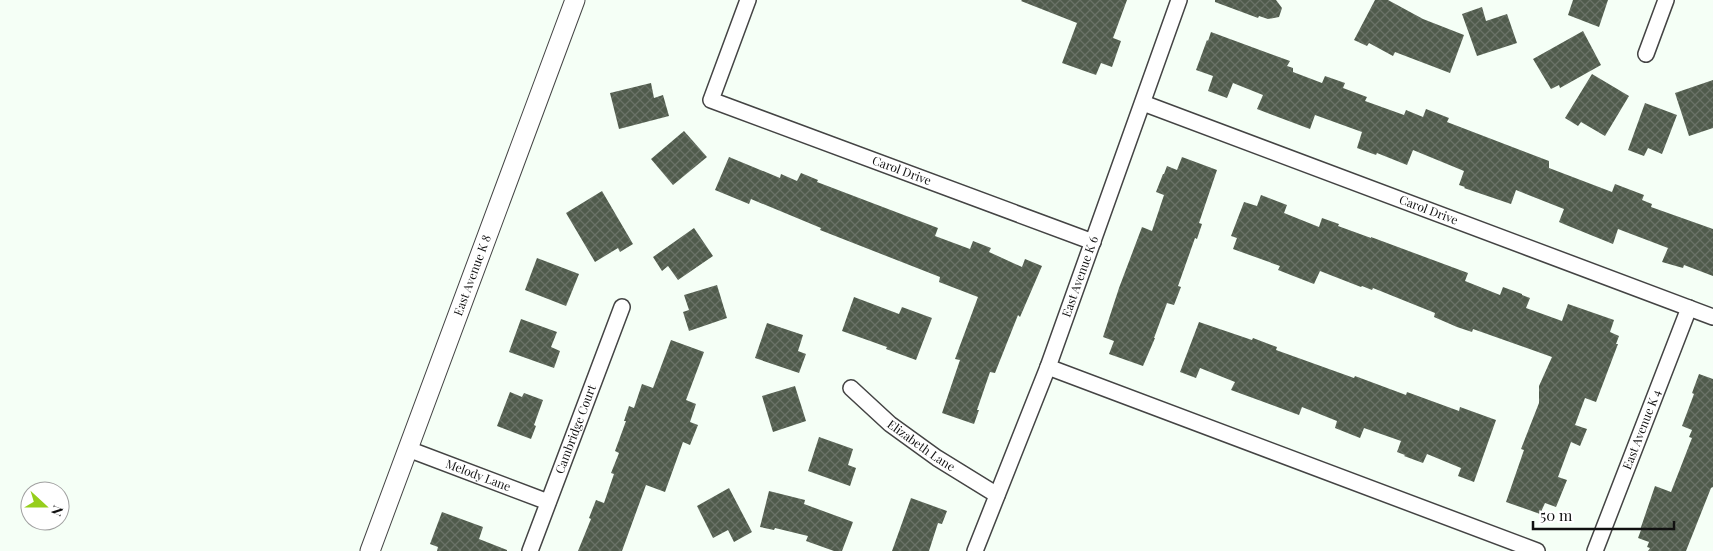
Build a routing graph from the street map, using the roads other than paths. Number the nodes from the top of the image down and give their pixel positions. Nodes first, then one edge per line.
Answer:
1 (575, 0) edge
2 (748, 0) edge
3 (1179, 0) edge
4 (1666, 0) edge
5 (1646, 54) dead end
6 (1143, 103) junction
7 (1093, 242) junction
8 (622, 307) dead end
9 (1689, 308) junction
10 (1713, 317) edge
11 (1048, 367) junction
12 (851, 388) dead end
13 (408, 449) junction
14 (998, 495) junction
15 (548, 502) junction
16 (370, 551) edge
17 (530, 551) edge
18 (976, 551) edge
19 (1537, 551) edge
20 (1595, 551) edge

1 - 13 street, East Avenue K 8
2 - 7 street, Carol Drive
3 - 6 street, East Avenue K 6
4 - 5 street
6 - 7 street, East Avenue K 6
6 - 9 street, Carol Drive
7 - 11 street, East Avenue K 6
8 - 15 street, Cambridge Court
9 - 10 street, Carol Drive
9 - 20 street, East Avenue K 4
11 - 14 street, East Avenue K 6
11 - 19 street
12 - 14 street, Elizabeth Lane
13 - 15 street, Melody Lane
13 - 16 street, East Avenue K 8
14 - 18 street, East Avenue K 6
15 - 17 street, Cambridge Court

